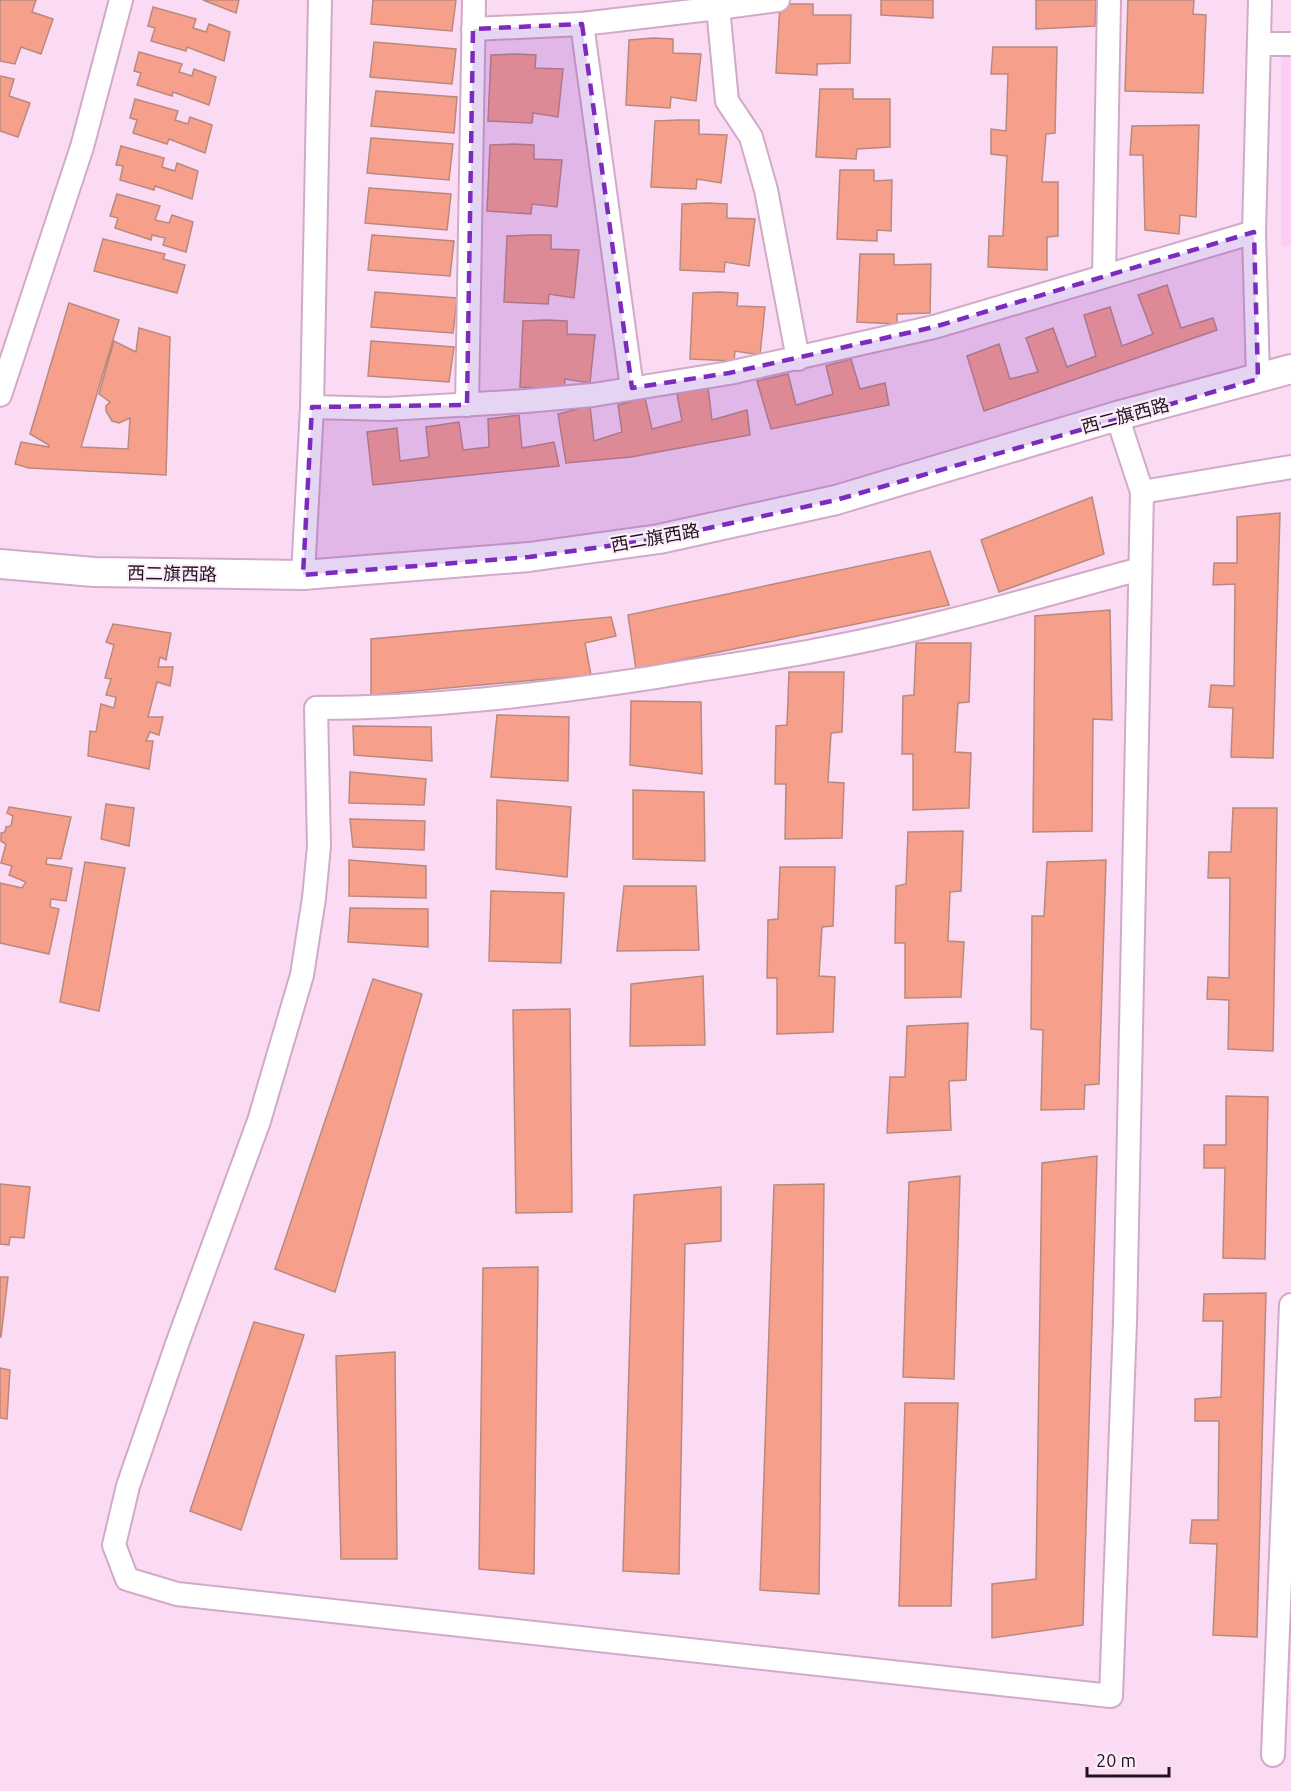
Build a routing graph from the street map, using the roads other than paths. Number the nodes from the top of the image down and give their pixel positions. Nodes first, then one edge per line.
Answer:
1 (122, 0) edge
2 (320, 0) edge
3 (474, 0) edge
4 (778, 0) edge
5 (1109, 0) edge
6 (1260, 0) edge
7 (718, 8) junction
8 (582, 24) junction
9 (473, 29) junction
10 (1260, 44) junction
11 (1291, 44) edge
12 (1254, 232) junction
13 (1104, 276) junction
14 (798, 359) junction
15 (1291, 369) edge
16 (1258, 379) junction
17 (632, 388) junction
18 (0, 395) edge
19 (467, 405) junction
20 (312, 407) junction
21 (1117, 416) junction
22 (1291, 467) edge
23 (1142, 492) junction
24 (0, 564) edge
25 (1140, 568) junction
26 (303, 574) junction
27 (1291, 1305) edge
28 (1273, 1755) dead end

1 - 18 street
2 - 20 street
3 - 9 street
4 - 7 street
5 - 13 street
6 - 10 street
7 - 8 street
7 - 14 street
8 - 9 street
8 - 17 street
9 - 19 street
10 - 11 street
10 - 12 street
12 - 13 street
12 - 16 street
13 - 14 street
14 - 17 street
15 - 16 street, 西二旗西路
16 - 21 street, 西二旗西路
17 - 19 street
19 - 20 street
20 - 26 street
21 - 23 street
21 - 26 street, 西二旗西路
22 - 23 street
23 - 25 street
24 - 26 street, 西二旗西路
25 - 25 street
27 - 28 street

